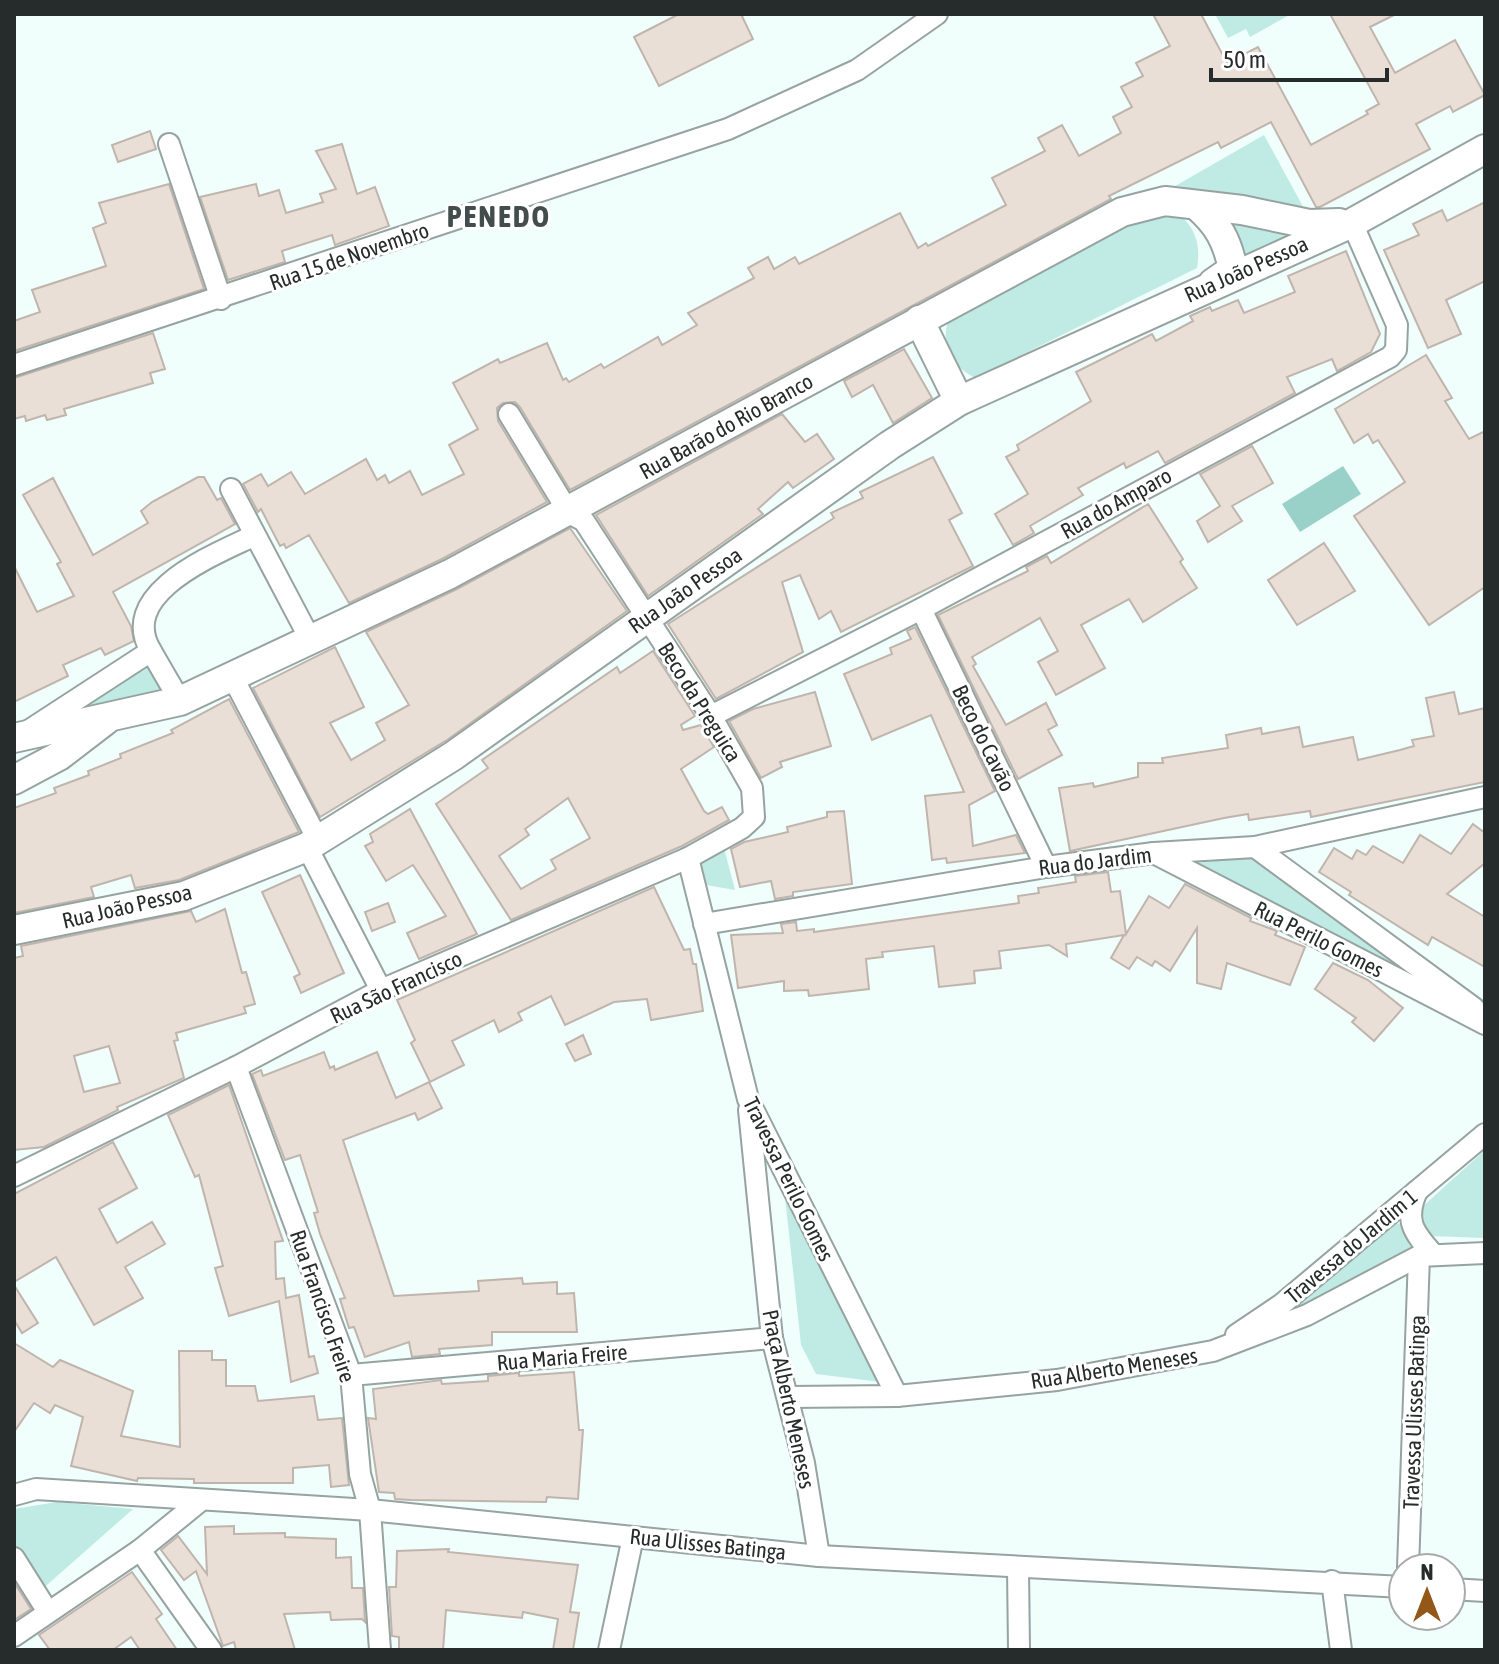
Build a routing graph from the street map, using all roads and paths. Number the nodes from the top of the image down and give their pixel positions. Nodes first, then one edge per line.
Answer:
1 (937, 14) edge
2 (169, 144) dead end
3 (1485, 149) edge
4 (1196, 205) junction
5 (1352, 223) junction
6 (1213, 283) junction
7 (221, 299) junction
8 (919, 320) junction
9 (14, 365) edge
10 (959, 401) junction
11 (509, 414) dead end
12 (231, 489) dead end
13 (569, 513) junction
14 (253, 536) junction
15 (921, 609) junction
16 (647, 617) junction
17 (309, 637) junction
18 (151, 651) junction
19 (232, 676) junction
20 (180, 701) junction
21 (711, 716) junction
22 (110, 717) junction
23 (17, 738) edge
24 (14, 780) edge
25 (752, 788) joint
26 (1485, 797) edge
27 (312, 843) junction
28 (1255, 847) junction
29 (1154, 853) junction
30 (688, 858) junction
31 (1046, 867) junction
32 (704, 924) junction
33 (14, 930) edge
34 (381, 990) junction
35 (1485, 1017) edge
36 (1485, 1024) edge
37 (236, 1067) junction
38 (748, 1099) junction
39 (1485, 1134) edge
40 (14, 1176) edge
41 (1418, 1190) junction
42 (1485, 1253) edge
43 (1426, 1255) junction
44 (772, 1338) junction
45 (1213, 1351) junction
46 (351, 1375) junction
47 (897, 1396) junction
48 (789, 1397) junction
49 (14, 1495) edge
50 (199, 1502) junction
51 (370, 1510) junction
52 (633, 1537) junction
53 (140, 1550) junction
54 (1409, 1552) edge
55 (819, 1556) junction
56 (14, 1558) edge
57 (1018, 1569) junction
58 (1332, 1581) junction
59 (1387, 1586) edge
60 (48, 1612) junction
61 (19, 1640) edge
62 (211, 1650) edge
63 (380, 1650) edge
64 (609, 1650) edge
65 (1019, 1650) edge
66 (1341, 1650) edge

1 - 7 street, Rua 15 de Novembro
2 - 7 street
3 - 5 main road, Rua João Pessoa
4 - 5 main road, Rua Barão do Rio Branco
4 - 6 main road
4 - 8 main road, Rua Barão do Rio Branco
5 - 6 main road, Rua João Pessoa
5 - 15 street, Rua do Amparo
6 - 10 main road, Rua João Pessoa
7 - 9 street, Rua 15 de Novembro
8 - 10 main road
8 - 13 main road, Rua Barão do Rio Branco
10 - 16 main road, Rua João Pessoa
11 - 13 street, Beco da Preguica
12 - 14 street
13 - 16 street, Beco da Preguica
13 - 17 main road, Rua Barão do Rio Branco
14 - 17 street
14 - 18 street
15 - 21 street, Rua do Amparo
15 - 31 street, Beco do Cavão
16 - 21 street, Beco da Preguica
16 - 27 main road, Rua João Pessoa
17 - 19 main road, Rua Barão do Rio Branco
18 - 20 street
18 - 23 street
19 - 20 main road, Rua Barão do Rio Branco
19 - 27 street
20 - 22 main road, Rua Barão do Rio Branco
21 - 25 street, Beco da Preguica
22 - 23 main road, Rua Barão do Rio Branco
22 - 24 main road, Rua Barão do Rio Branco
25 - 30 street, Rua São Francisco
26 - 28 street, Rua do Jardim
27 - 33 main road, Rua João Pessoa
27 - 34 street
28 - 29 street, Rua do Jardim
28 - 35 street, Rua Perilo Gomes
29 - 31 street, Rua do Jardim
29 - 36 street, Rua Perilo Gomes
30 - 32 street, Travessa Perilo Gomes
30 - 34 street, Rua São Francisco
31 - 32 street, Rua do Jardim
32 - 38 street, Travessa Perilo Gomes
34 - 37 street, Rua São Francisco
37 - 40 street, Rua São Francisco
37 - 46 street, Rua Francisco Freire
38 - 44 street, Praça Alberto Meneses
38 - 47 street, Travessa Perilo Gomes
39 - 41 street, Travessa do Jardim 1
41 - 43 street
41 - 45 street, Travessa do Jardim 1
42 - 43 street
43 - 45 street, Rua Alberto Meneses
43 - 54 street, Travessa Ulisses Batinga
44 - 46 street, Rua Maria Freire
44 - 48 street, Praça Alberto Meneses
45 - 47 street, Rua Alberto Meneses
46 - 51 street, Rua Francisco Freire
47 - 48 street, Rua Alberto Meneses
48 - 55 street, Praça Alberto Meneses
49 - 50 street, Rua Ulisses Batinga
50 - 51 street, Rua Ulisses Batinga
50 - 53 street
51 - 52 street, Rua Ulisses Batinga
51 - 63 street, Rua Francisco Freire
52 - 55 street, Rua Ulisses Batinga
52 - 64 street
53 - 60 street
53 - 62 street
55 - 57 street, Rua Ulisses Batinga
56 - 60 street
57 - 58 street, Rua Ulisses Batinga
57 - 65 street
58 - 59 street, Rua Ulisses Batinga
58 - 66 street
60 - 61 street

